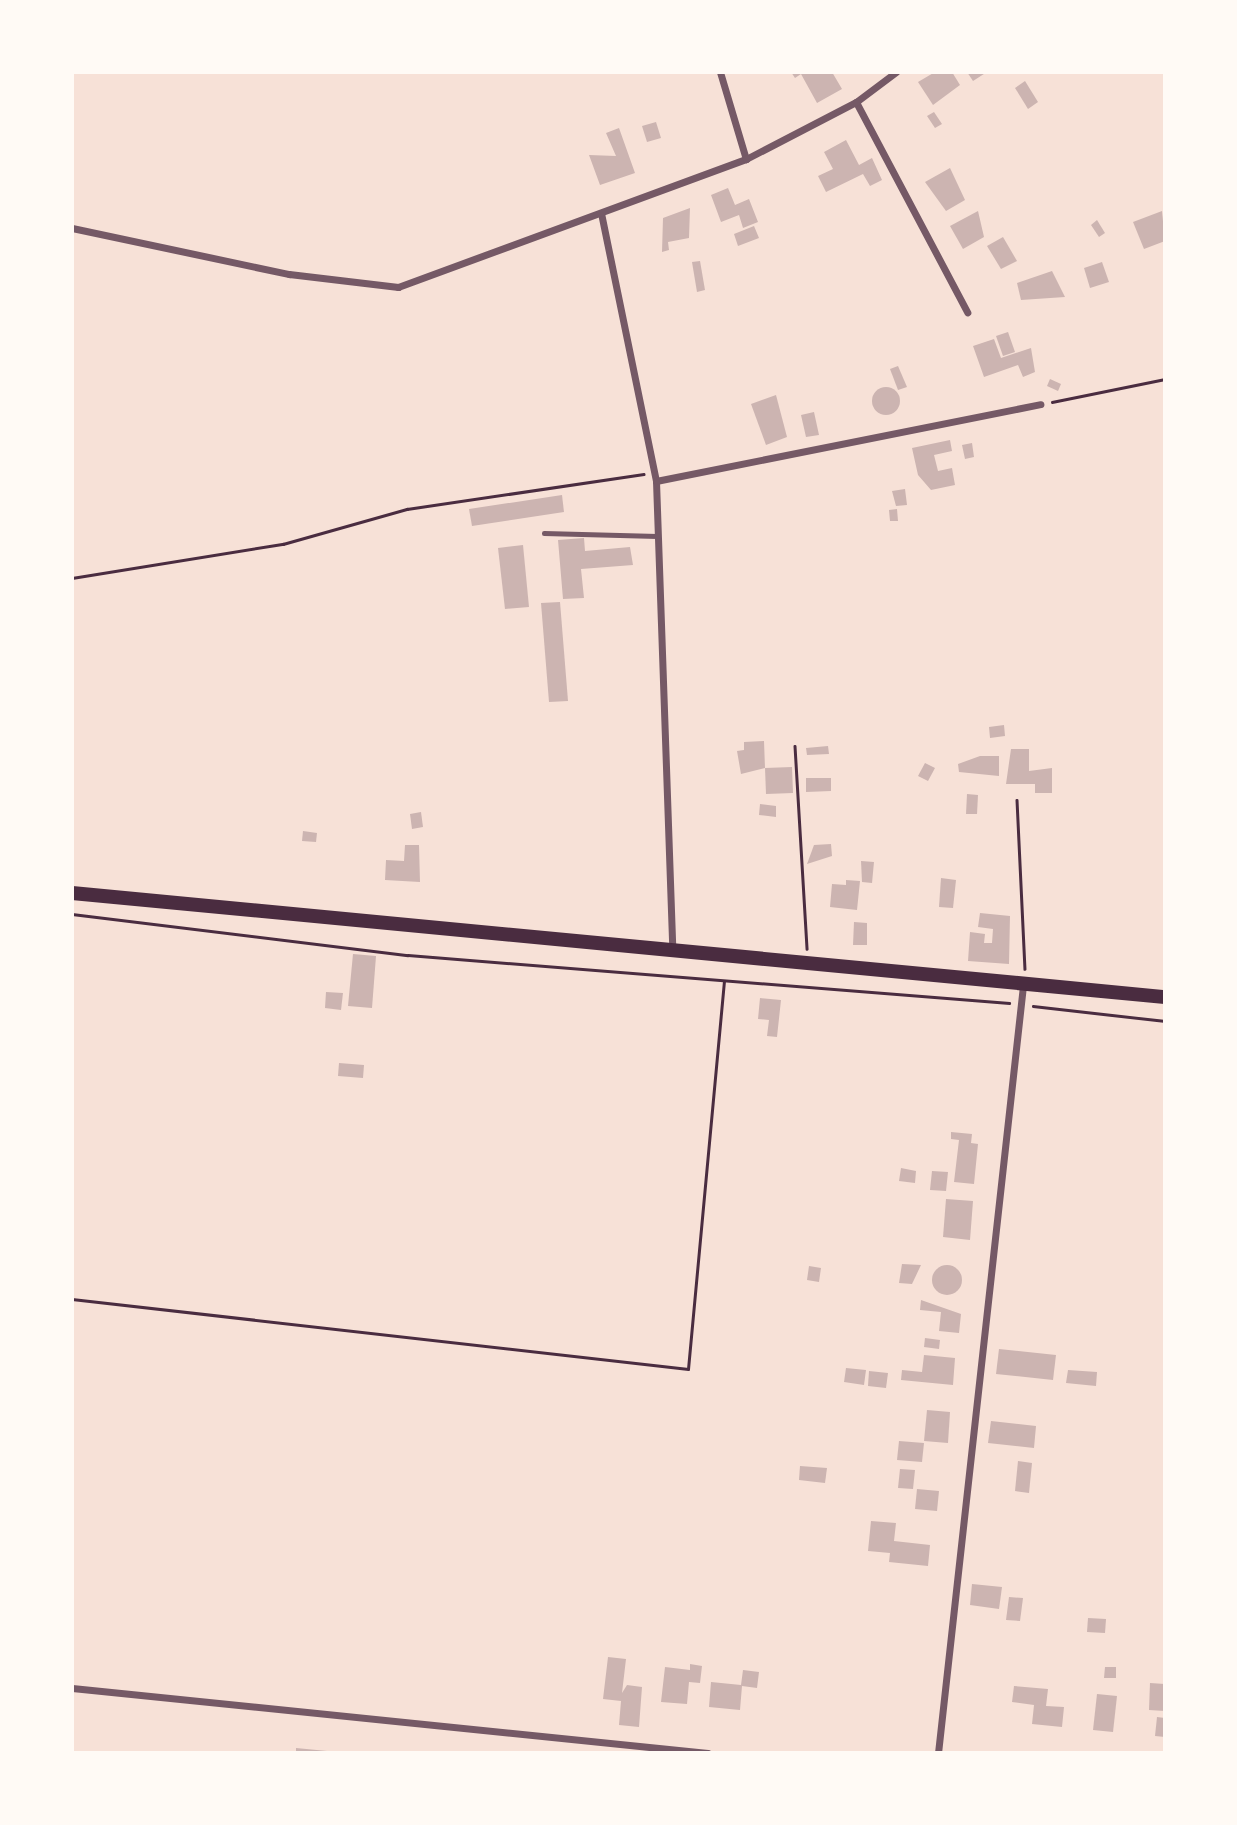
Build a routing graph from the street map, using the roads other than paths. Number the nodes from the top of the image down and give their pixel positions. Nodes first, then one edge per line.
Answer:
1 (720, 72) edge
2 (896, 72) edge
3 (856, 102) junction
4 (747, 159) junction
5 (601, 213) junction
6 (72, 228) edge
7 (967, 312) dead end
8 (1040, 404) road end
9 (655, 477) junction
10 (544, 533) dead end
11 (658, 536) junction
12 (72, 893) edge
13 (672, 950) junction
14 (1023, 986) junction
15 (1165, 997) edge
16 (72, 1688) edge
17 (708, 1753) edge
18 (938, 1753) edge

1 - 4 street
2 - 3 street
3 - 4 street
3 - 7 street
4 - 5 street
5 - 6 street
5 - 9 street
8 - 9 street
9 - 11 street
10 - 11 lane
11 - 13 street
12 - 13 main road
13 - 14 main road
14 - 15 main road
14 - 18 street
16 - 17 street

